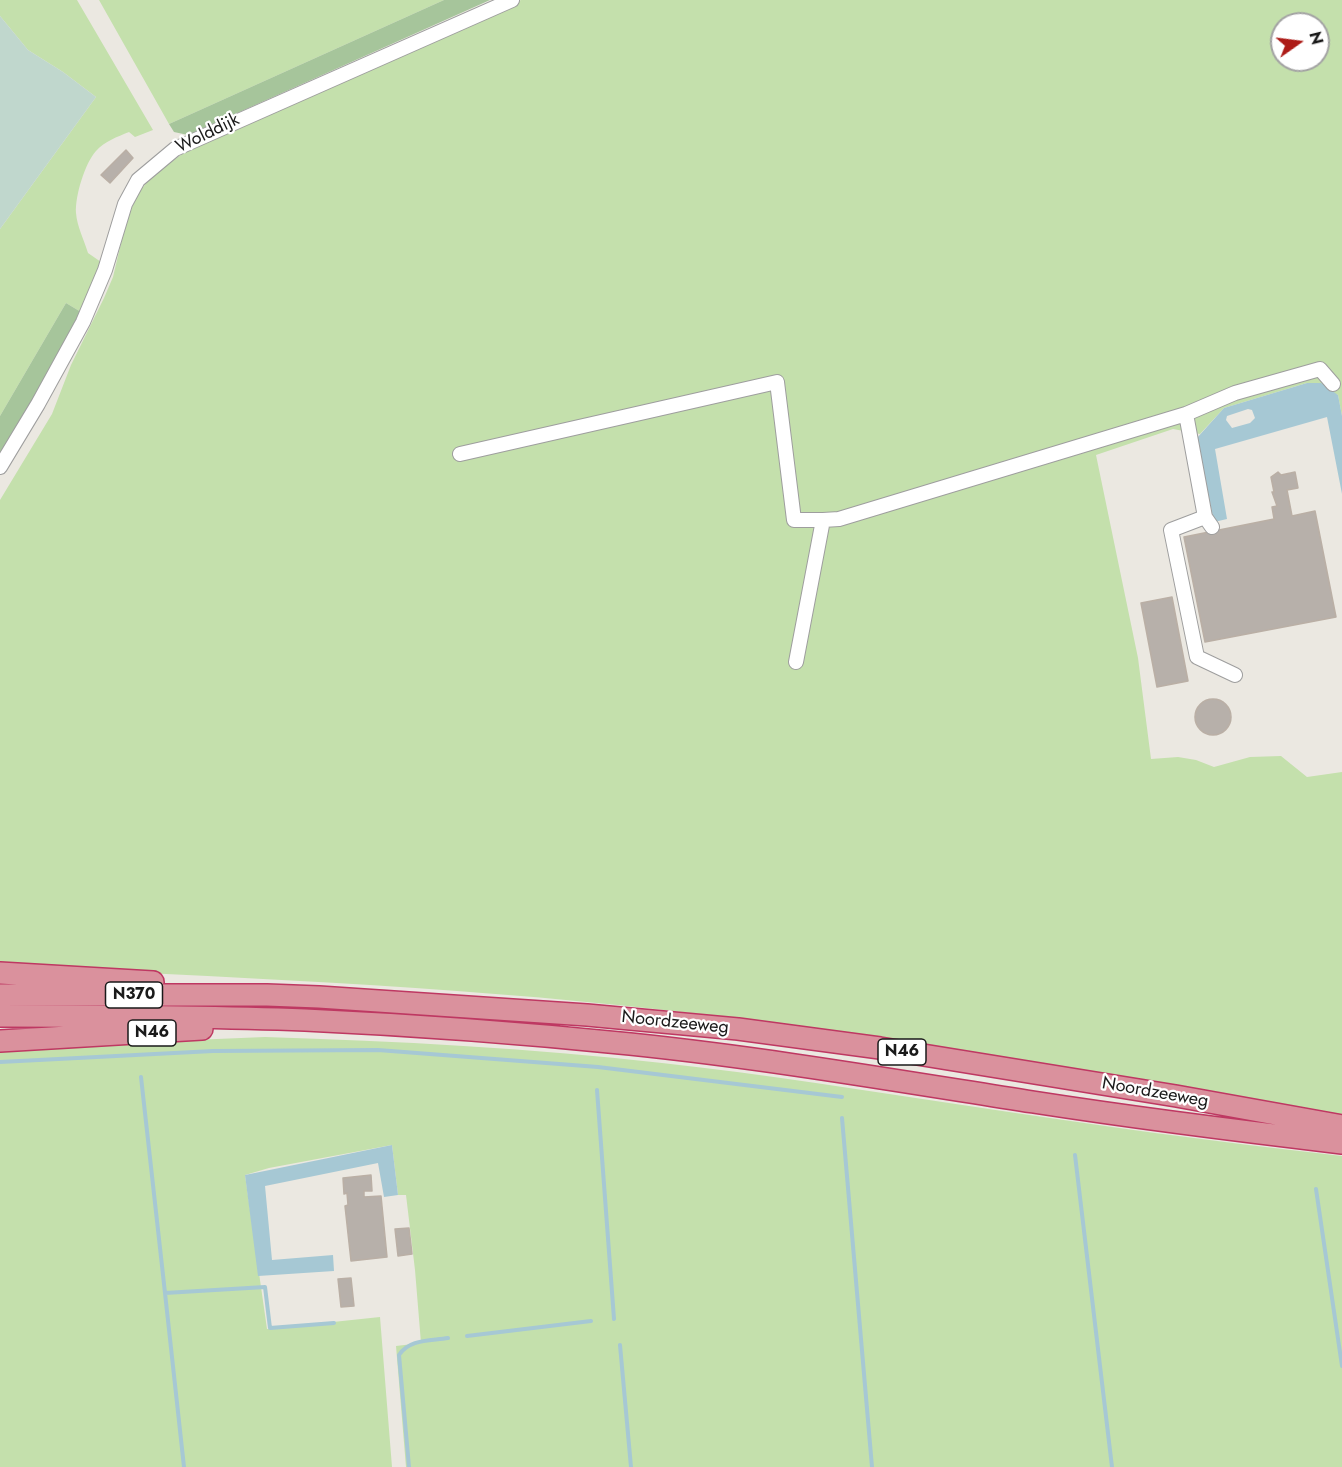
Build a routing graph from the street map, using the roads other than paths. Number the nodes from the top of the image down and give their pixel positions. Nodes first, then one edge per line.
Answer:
1 (512, 0) edge
2 (1333, 384) dead end
3 (1185, 414) junction
4 (460, 454) dead end
5 (0, 467) edge
6 (822, 520) junction
7 (796, 662) dead end
8 (1236, 675) dead end
9 (0, 973) edge
10 (0, 995) edge
11 (267, 995) junction
12 (0, 1016) edge
13 (304, 1020) junction
14 (0, 1041) edge
15 (1342, 1126) edge
16 (1342, 1143) edge

1 - 5 street, Wolddijk
2 - 3 street
3 - 6 street
3 - 8 street
4 - 6 street
6 - 7 street
9 - 11 highway, N46
10 - 11 highway, Noordzeeweg / N370
11 - 15 highway, Noordzeeweg / N46
12 - 13 highway, Noordzeeweg / N46
13 - 14 highway, N46
13 - 16 highway, Noordzeeweg / N46

